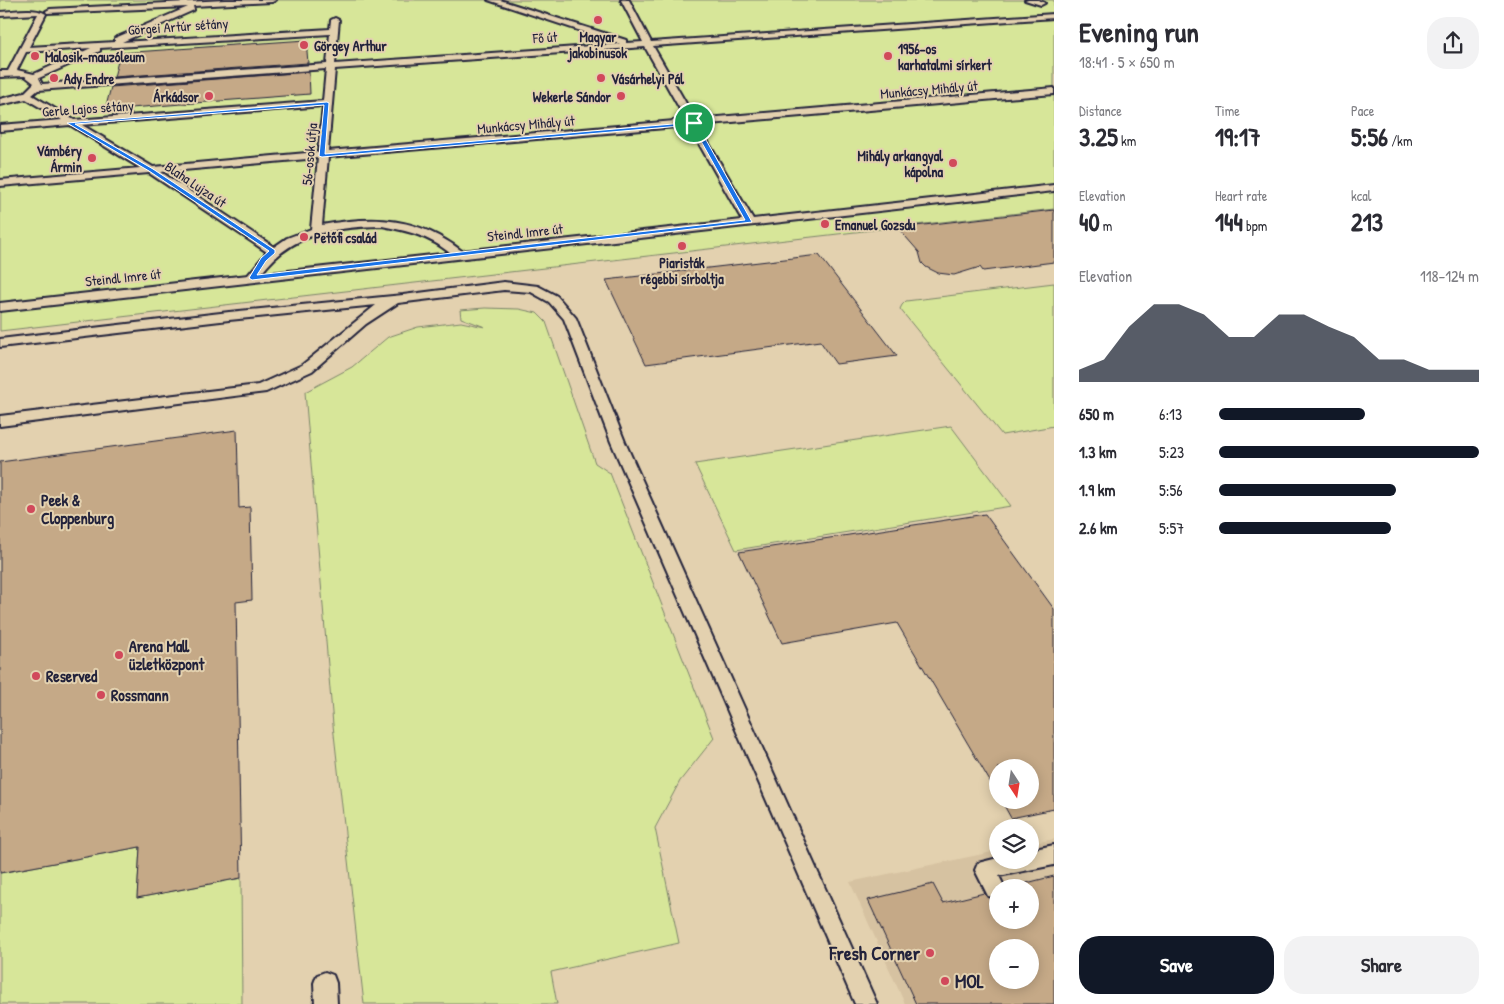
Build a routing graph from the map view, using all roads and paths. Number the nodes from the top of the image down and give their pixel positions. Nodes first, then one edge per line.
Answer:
1 (50, 0) edge
2 (272, 0) edge
3 (492, 0) edge
4 (625, 0) edge
5 (1029, 0) edge
6 (204, 2) edge
7 (1041, 3) dead end
8 (43, 12) junction
9 (0, 14) edge
10 (1054, 16) edge
11 (334, 20) dead end
12 (334, 30) junction
13 (108, 44) junction
14 (650, 44) junction
15 (631, 45) junction
16 (24, 50) junction
17 (330, 65) junction
18 (0, 74) edge
19 (11, 74) junction
20 (36, 82) junction
21 (1054, 91) edge
22 (26, 95) junction
23 (0, 102) edge
24 (327, 103) junction
25 (70, 123) junction
26 (694, 123) junction
27 (0, 128) edge
28 (322, 156) junction
29 (151, 170) junction
30 (0, 184) edge
31 (1054, 188) edge
32 (749, 222) junction
33 (316, 231) junction
34 (273, 251) junction
35 (460, 254) junction
36 (252, 278) junction
37 (402, 299) junction
38 (0, 306) edge
39 (0, 343) edge
40 (0, 421) edge
41 (1054, 855) edge
42 (1039, 858) edge
43 (989, 869) edge
44 (990, 879) edge
45 (863, 1001) edge

1 - 8 lane
2 - 6 lane
3 - 15 lane
4 - 14 lane
5 - 7 lane
6 - 8 lane
6 - 13 lane
8 - 9 lane
8 - 16 lane
10 - 14 lane, Fő út
11 - 12 lane, 56-osok útja
12 - 13 lane, Görgei Artúr sétány
12 - 17 lane, 56-osok útja
13 - 16 lane, Görgei Artúr sétány
13 - 20 lane
14 - 15 lane, Fő út
14 - 26 lane
15 - 17 lane, Fő út
16 - 19 lane
17 - 20 lane, Fő út
17 - 24 lane, 56-osok útja
18 - 19 lane, Fő út
19 - 20 lane, Fő út
20 - 22 lane
21 - 26 lane, Munkácsy Mihály út
22 - 23 lane
22 - 25 lane, Blaha Lujza út
24 - 25 lane, Gerle Lajos sétány
24 - 28 lane, 56-osok útja
25 - 27 lane, Gerle Lajos sétány
25 - 29 lane, Blaha Lujza út
26 - 28 lane, Munkácsy Mihály út
26 - 32 lane
28 - 29 lane, Munkácsy Mihály út
28 - 33 lane, 56-osok útja
29 - 30 lane, Munkácsy Mihály út
29 - 34 lane, Blaha Lujza út
31 - 32 lane, Steindl Imre út
32 - 35 lane, Steindl Imre út
33 - 34 lane
33 - 35 lane
34 - 36 lane
35 - 36 lane, Steindl Imre út
36 - 38 lane, Steindl Imre út
37 - 39 lane
37 - 40 lane
37 - 45 lane
41 - 42 lane
43 - 44 lane

